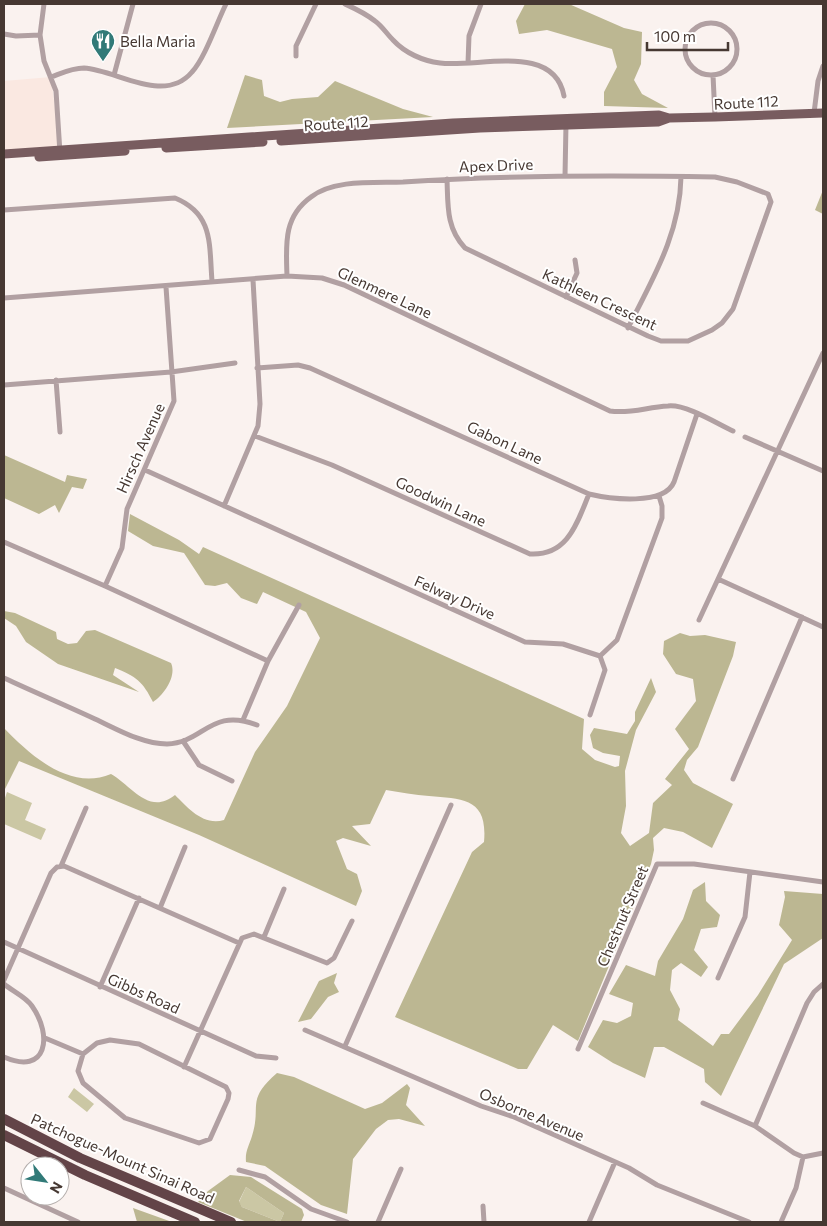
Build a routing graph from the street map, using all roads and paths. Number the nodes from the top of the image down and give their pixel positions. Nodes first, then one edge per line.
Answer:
1 (44, 4) edge
2 (133, 4) edge
3 (226, 4) edge
4 (316, 4) edge
5 (345, 4) edge
6 (481, 4) edge
7 (4, 34) edge
8 (40, 35) junction
9 (296, 56) dead end
10 (468, 63) junction
11 (823, 66) edge
12 (114, 75) junction
13 (712, 75) junction
14 (51, 77) junction
15 (564, 96) dead end
16 (819, 113) edge
17 (715, 117) junction
18 (566, 122) junction
19 (60, 152) junction
20 (4, 154) edge
21 (4, 160) edge
22 (565, 176) junction
23 (681, 177) junction
24 (447, 179) junction
25 (768, 194) joint
26 (4, 210) edge
27 (575, 260) dead end
28 (287, 276) junction
29 (253, 280) junction
30 (212, 281) junction
31 (166, 287) junction
32 (566, 297) junction
33 (4, 298) edge
34 (628, 328) junction
35 (823, 353) edge
36 (235, 363) dead end
37 (257, 368) junction
38 (171, 372) junction
39 (56, 380) junction
40 (4, 385) edge
41 (697, 414) junction
42 (733, 431) dead end
43 (60, 432) dead end
44 (255, 436) junction
45 (745, 437) dead end
46 (778, 451) junction
47 (145, 470) junction
48 (823, 471) edge
49 (589, 494) junction
50 (659, 496) junction
51 (224, 506) junction
52 (4, 542) edge
53 (718, 579) junction
54 (106, 586) junction
55 (299, 605) dead end
56 (802, 617) junction
57 (699, 620) dead end
58 (823, 627) edge
59 (600, 656) junction
60 (268, 661) junction
61 (4, 678) edge
62 (590, 715) dead end
63 (243, 720) junction
64 (257, 725) dead end
65 (183, 741) junction
66 (733, 779) dead end
67 (232, 781) dead end
68 (451, 806) dead end
69 (86, 808) dead end
70 (185, 847) dead end
71 (59, 866) junction
72 (750, 872) junction
73 (823, 882) edge
74 (284, 890) dead end
75 (139, 898) junction
76 (160, 908) junction
77 (352, 921) dead end
78 (264, 937) junction
79 (4, 942) edge
80 (239, 943) junction
81 (17, 948) junction
82 (718, 978) dead end
83 (4, 980) edge
84 (4, 984) edge
85 (823, 984) edge
86 (100, 987) junction
87 (304, 1030) dead end
88 (200, 1032) junction
89 (45, 1038) junction
90 (345, 1046) junction
91 (578, 1049) dead end
92 (83, 1054) junction
93 (4, 1057) edge
94 (276, 1058) dead end
95 (184, 1067) junction
96 (703, 1103) dead end
97 (4, 1119) edge
98 (755, 1126) junction
99 (4, 1135) edge
100 (823, 1153) edge
101 (803, 1157) junction
102 (615, 1162) junction
103 (239, 1170) dead end
104 (401, 1170) dead end
105 (4, 1188) edge
106 (483, 1206) dead end
107 (78, 1222) edge
108 (195, 1222) edge
109 (231, 1222) edge
110 (347, 1222) edge
111 (378, 1222) edge
112 (484, 1222) edge
113 (589, 1222) edge
114 (749, 1222) edge
115 (781, 1222) edge

1 - 8 street
2 - 12 street
3 - 12 street
4 - 9 street
5 - 10 street
6 - 10 street
7 - 8 street
8 - 14 street
10 - 15 street
11 - 16 street
12 - 14 street
13 - 13 street
13 - 17 street
14 - 19 street
16 - 17 main road, Route 112
17 - 18 main road, Route 112
18 - 19 main road, Route 112
18 - 22 street
19 - 20 main road, Route 112
19 - 21 main road, Route 112
22 - 23 street, Apex Drive
22 - 24 street, Apex Drive
23 - 25 street, Apex Drive
23 - 34 street
24 - 28 street, Apex Drive
24 - 32 street, Kathleen Crescent
25 - 34 street, Kathleen Crescent
26 - 30 street
27 - 32 street
28 - 29 street, Glenmere Lane
28 - 41 street, Glenmere Lane
29 - 30 street, Glenmere Lane
29 - 37 street
30 - 31 street, Glenmere Lane
31 - 33 street, Glenmere Lane
31 - 38 street, Hirsch Avenue
32 - 34 street, Kathleen Crescent
35 - 46 street
36 - 38 street
37 - 44 street
37 - 49 street, Gabon Lane
38 - 39 street
38 - 47 street, Hirsch Avenue
39 - 40 street
39 - 43 street
41 - 42 street, Glenmere Lane
41 - 50 street
44 - 49 street, Goodwin Lane
44 - 51 street
45 - 46 street
46 - 48 street
46 - 53 street
47 - 51 street, Felway Drive
47 - 54 street, Hirsch Avenue
49 - 50 street, Gabon Lane
50 - 59 street
51 - 59 street, Felway Drive
52 - 54 street
53 - 56 street
53 - 57 street
54 - 60 street
55 - 60 street
56 - 58 street
56 - 66 street
59 - 62 street
60 - 63 street
61 - 65 street
63 - 64 street
63 - 65 street
65 - 67 street
68 - 90 street
69 - 71 street
70 - 76 street
71 - 75 street
71 - 81 street
72 - 73 street, Chestnut Street
72 - 82 street
72 - 91 street, Chestnut Street
74 - 78 street
75 - 76 street
75 - 86 street
76 - 80 street
77 - 78 street
78 - 80 street
79 - 81 street, Gibbs Road
80 - 88 street
81 - 83 street
81 - 86 street, Gibbs Road
84 - 89 street
85 - 98 street
86 - 88 street, Gibbs Road
87 - 90 street, Osborne Avenue
88 - 94 street, Gibbs Road
88 - 95 street
89 - 92 street
89 - 93 street
90 - 102 street, Osborne Avenue
92 - 95 street
92 - 95 street
96 - 98 street
97 - 109 highway, Patchogue-Mount Sinai Road
98 - 101 street
99 - 108 highway, Patchogue-Mount Sinai Road
100 - 101 street
101 - 115 street
102 - 113 street
102 - 114 street, Osborne Avenue
103 - 110 street
104 - 111 street
105 - 107 street
106 - 112 street

